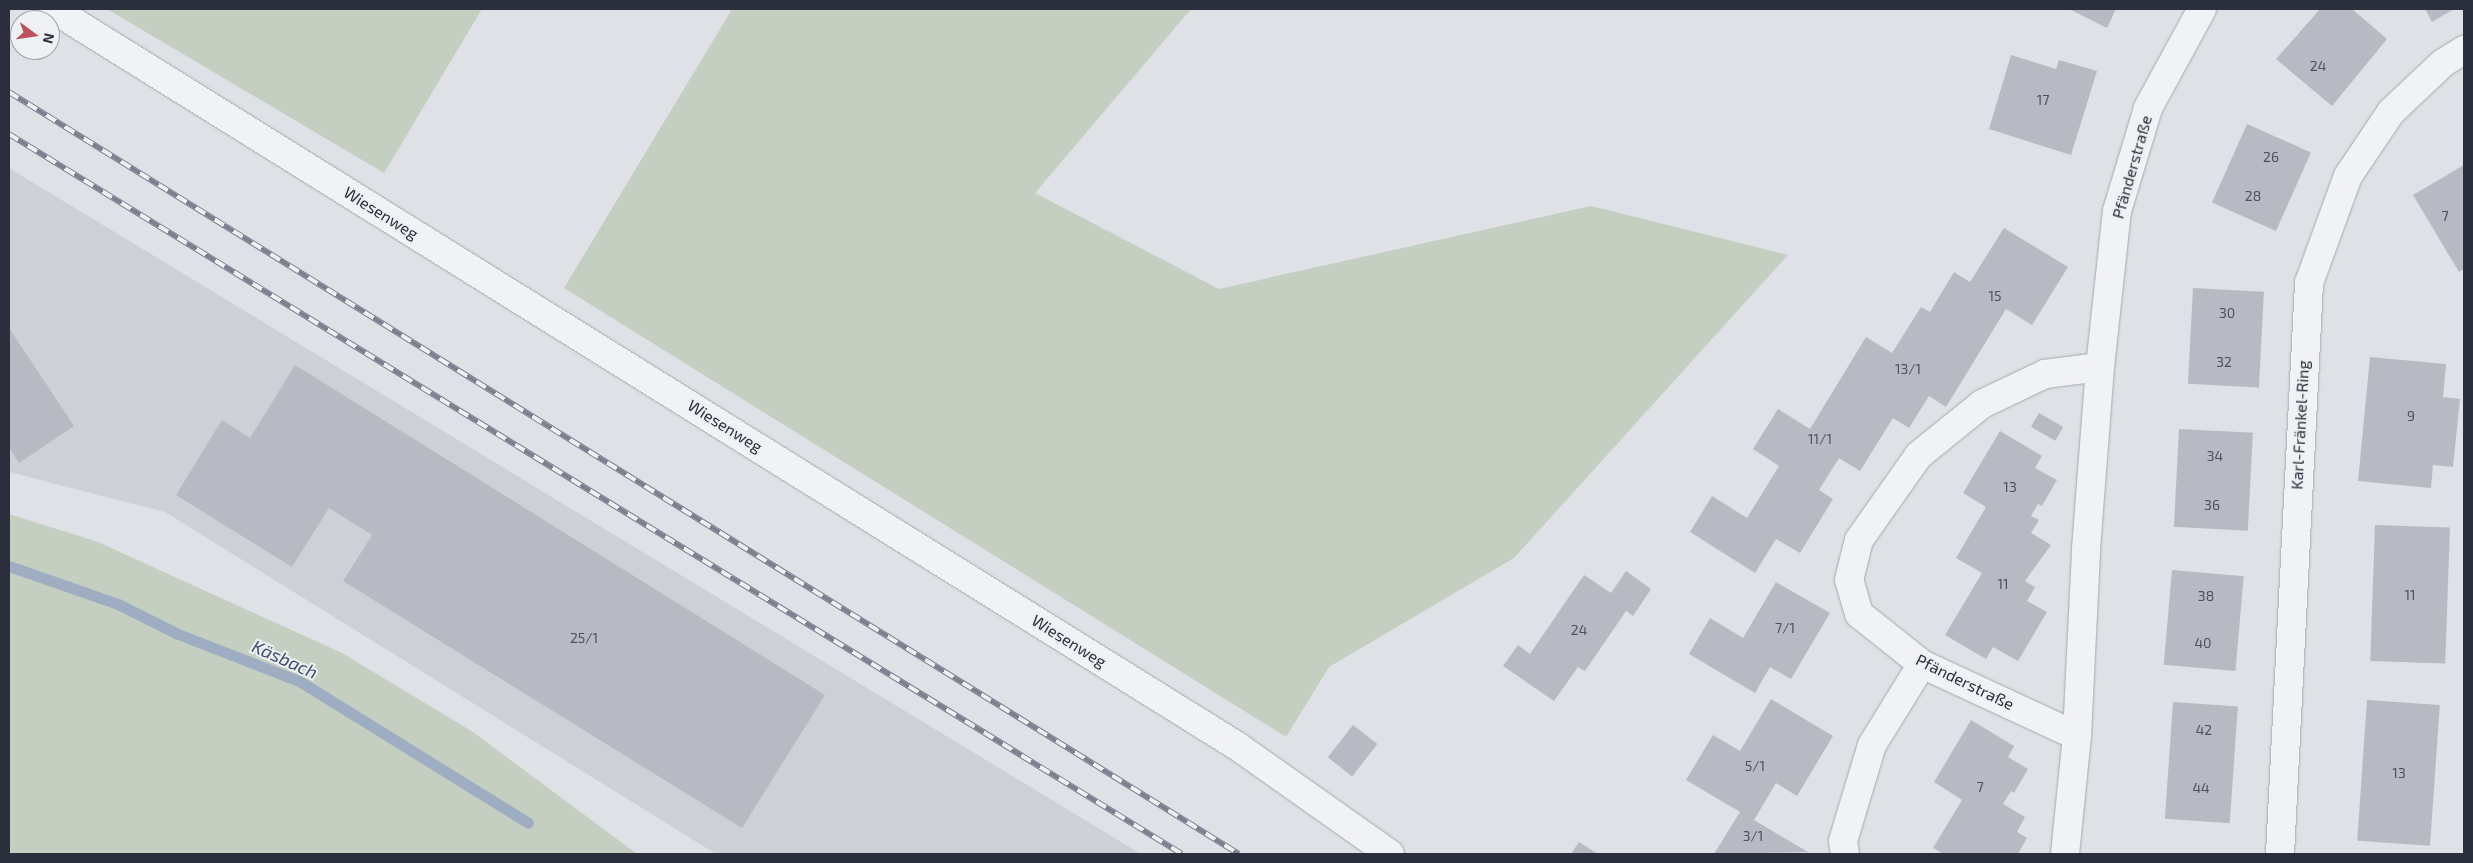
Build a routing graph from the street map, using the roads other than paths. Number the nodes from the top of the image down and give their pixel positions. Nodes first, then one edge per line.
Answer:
1 (54, 9) edge
2 (2202, 9) edge
3 (2464, 50) edge
4 (2100, 367) junction
5 (1922, 664) junction
6 (2077, 736) junction
7 (1390, 854) edge
8 (1845, 854) edge
9 (2065, 854) edge
10 (2280, 854) edge

1 - 7 street, Wiesenweg
2 - 4 street, Pfänderstraße
3 - 10 street, Karl-Fränkel-Ring
4 - 5 street, Pfänderstraße
4 - 6 street, Pfänderstraße
5 - 6 street, Pfänderstraße
5 - 8 street
6 - 9 street, Pfänderstraße

